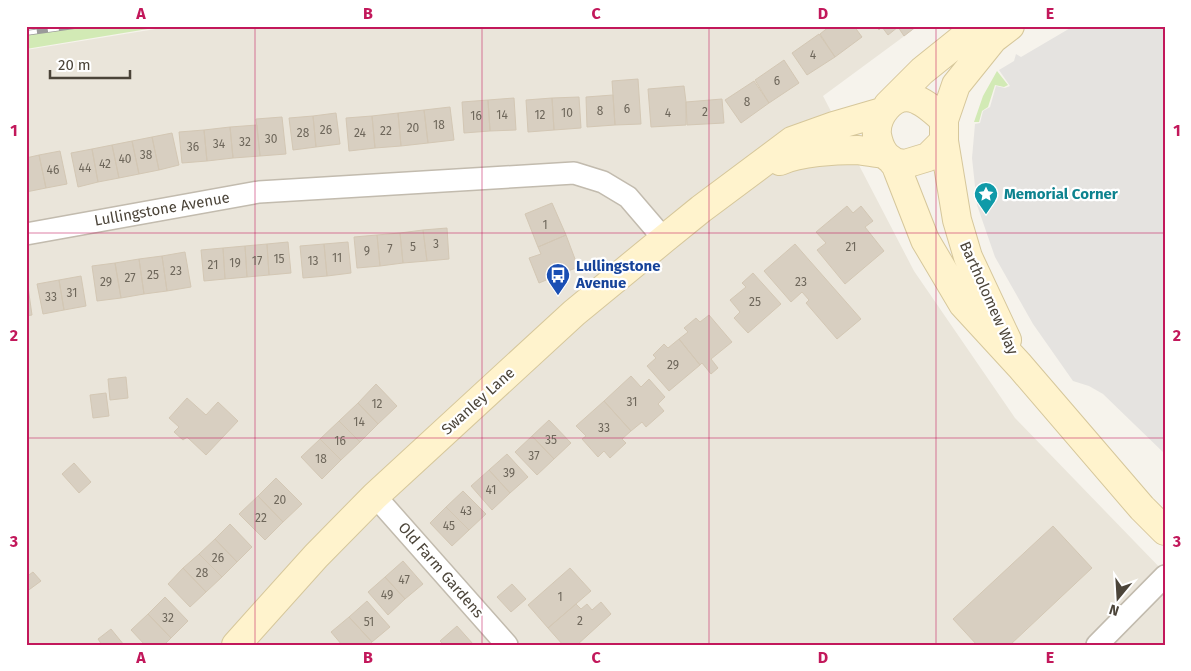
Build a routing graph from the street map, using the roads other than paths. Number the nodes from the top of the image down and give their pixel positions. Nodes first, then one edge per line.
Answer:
1 (978, 26) edge
2 (1010, 26) edge
3 (885, 109) junction
4 (944, 131) junction
5 (889, 158) junction
6 (740, 179) junction
7 (26, 234) edge
8 (664, 239) junction
9 (1020, 366) junction
10 (375, 496) junction
11 (1165, 531) edge
12 (1165, 576) edge
13 (236, 645) edge
14 (507, 645) edge
15 (1097, 645) edge

1 - 3 main road, Swanley Lane
2 - 4 main road
3 - 4 main road
3 - 5 main road, Bartholomew Way
3 - 6 main road, Swanley Lane
4 - 5 main road
4 - 9 main road, Bartholomew Way
5 - 6 main road, Swanley Lane
5 - 9 main road, Bartholomew Way
6 - 8 main road, Swanley Lane
7 - 8 street, Lullingstone Avenue
8 - 10 main road, Swanley Lane
9 - 11 main road, Bartholomew Way
10 - 13 main road, Swanley Lane
10 - 14 street, Old Farm Gardens
12 - 15 street

